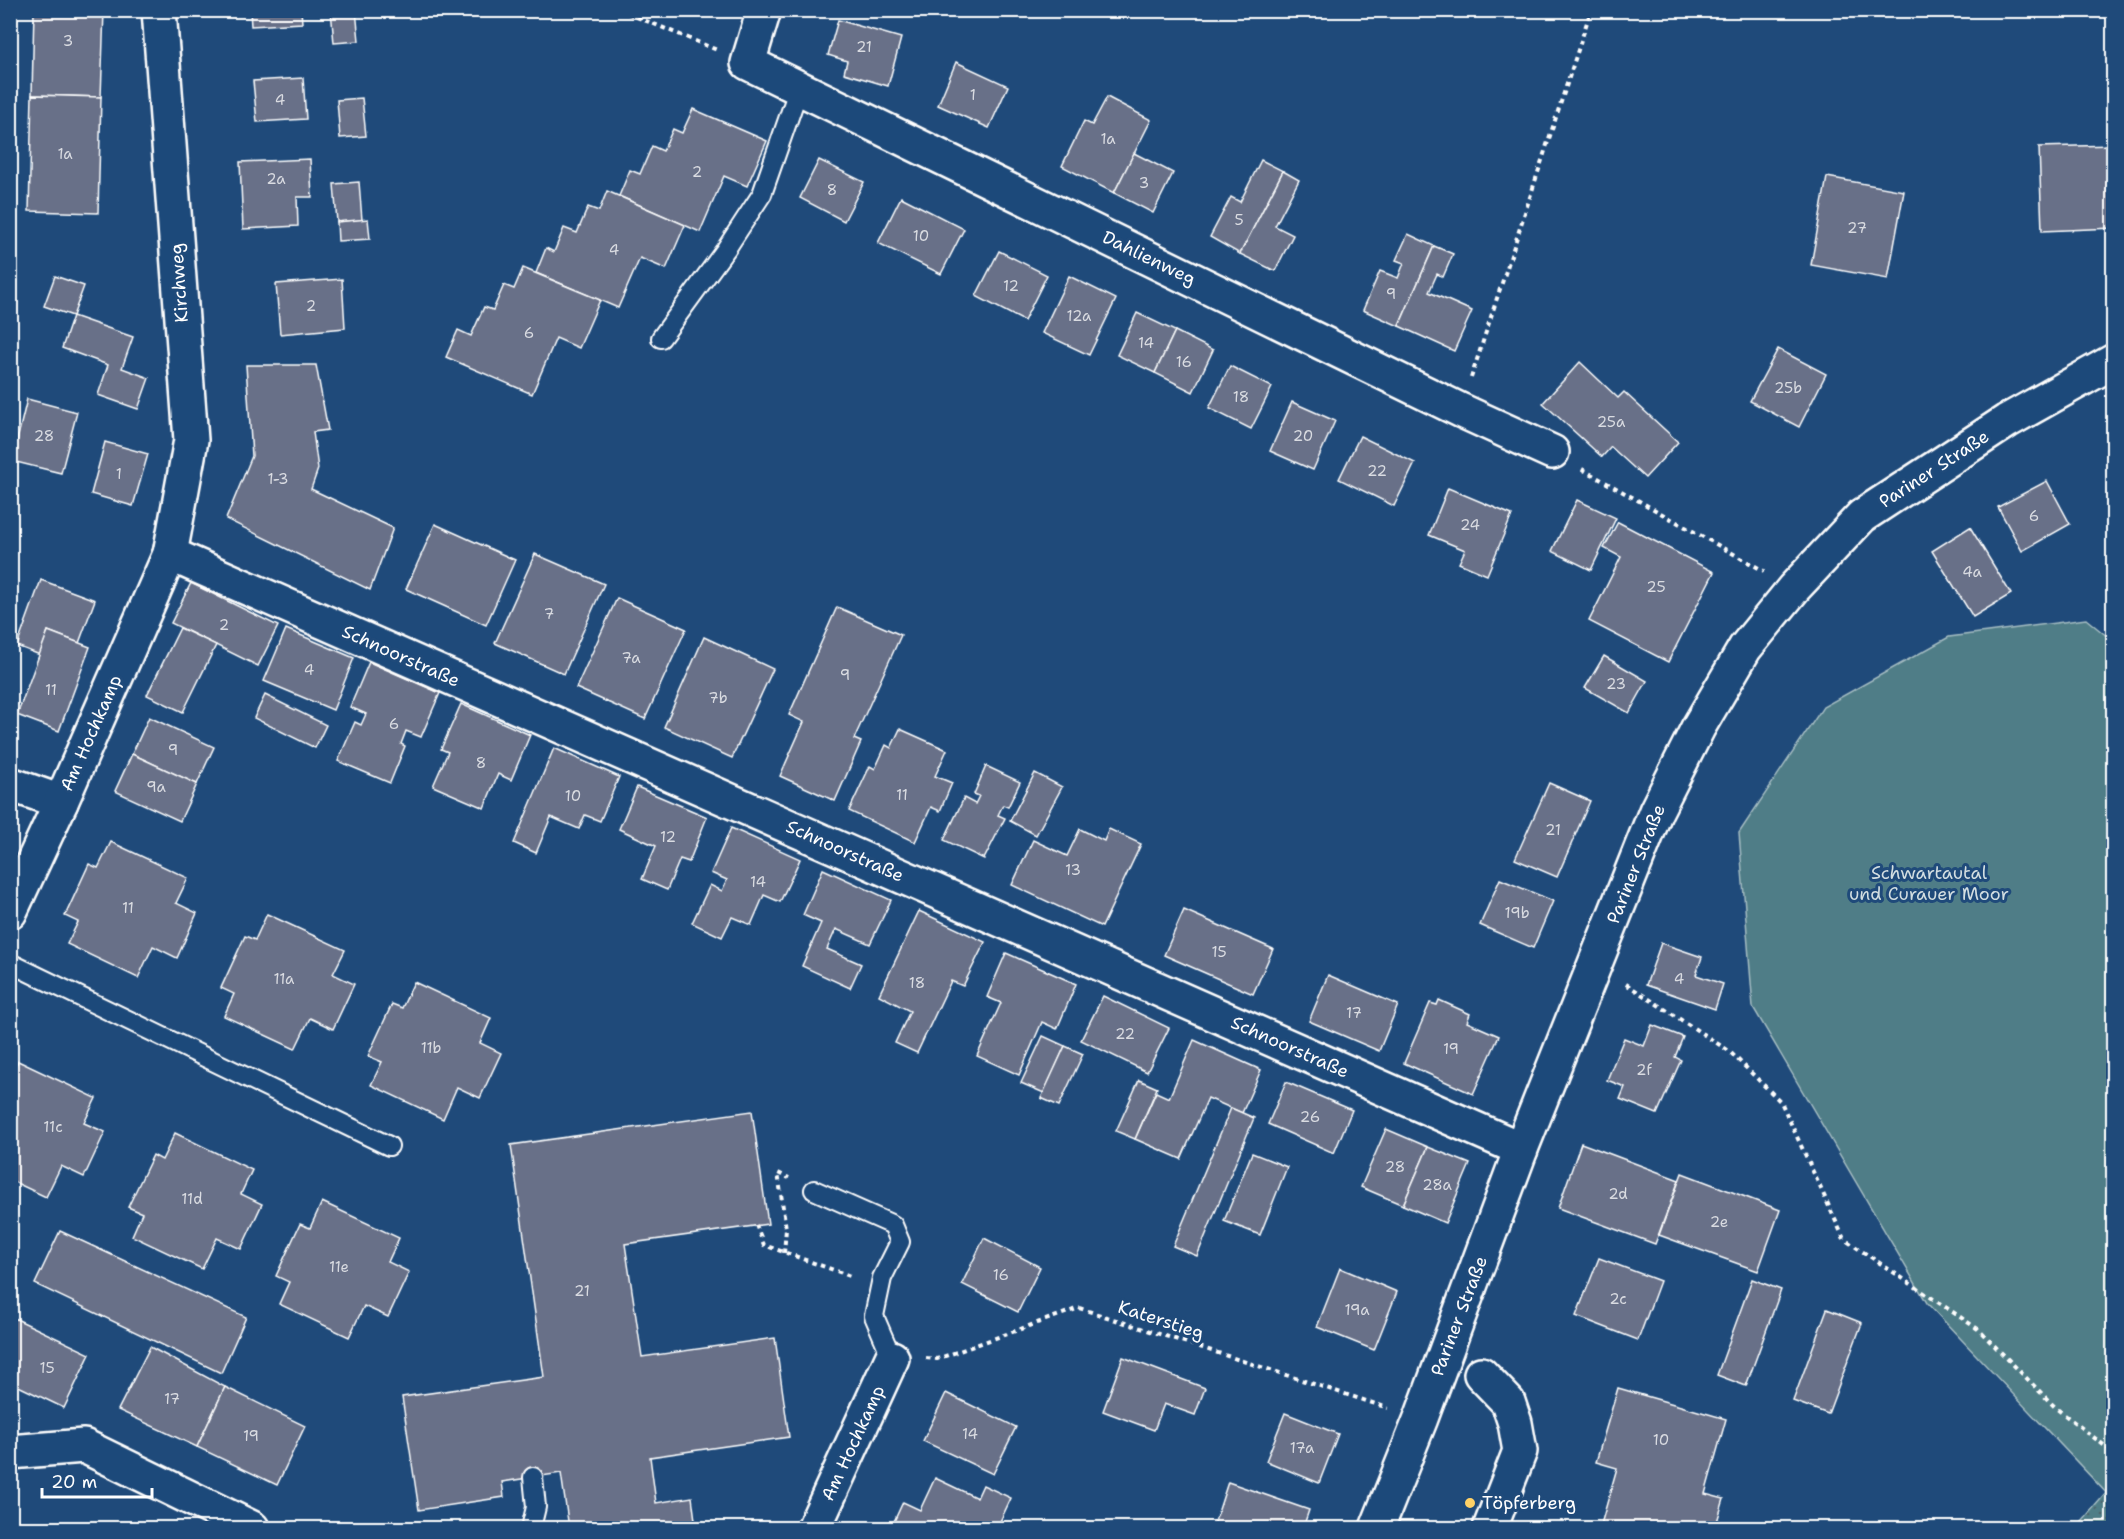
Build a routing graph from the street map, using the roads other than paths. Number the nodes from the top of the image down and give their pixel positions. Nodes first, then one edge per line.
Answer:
1 (159, 10) edge
2 (764, 10) edge
3 (799, 88) junction
4 (661, 338) dead end
5 (2114, 361) edge
6 (1552, 452) road end
7 (170, 554) junction
8 (10, 784) edge
9 (61, 802) junction
10 (10, 912) edge
11 (10, 963) edge
12 (389, 1146) dead end
13 (1521, 1149) junction
14 (814, 1190) dead end
15 (892, 1358) joint
16 (1481, 1374) dead end
17 (10, 1452) edge
18 (533, 1477) dead end
19 (252, 1528) edge
20 (531, 1528) edge
21 (814, 1528) edge
22 (1377, 1528) edge
23 (1490, 1528) edge

1 - 7 street, Kirchweg
2 - 3 street, Dahlienweg
3 - 4 lane
3 - 6 street, Dahlienweg
5 - 13 street, Pariner Straße
7 - 9 street, Am Hochkamp
7 - 13 street, Schnoorstraße
8 - 9 street
9 - 10 street, Am Hochkamp
11 - 12 lane
13 - 22 street, Pariner Straße
14 - 15 lane
15 - 21 street, Am Hochkamp
16 - 23 street
17 - 19 street
18 - 20 lane

